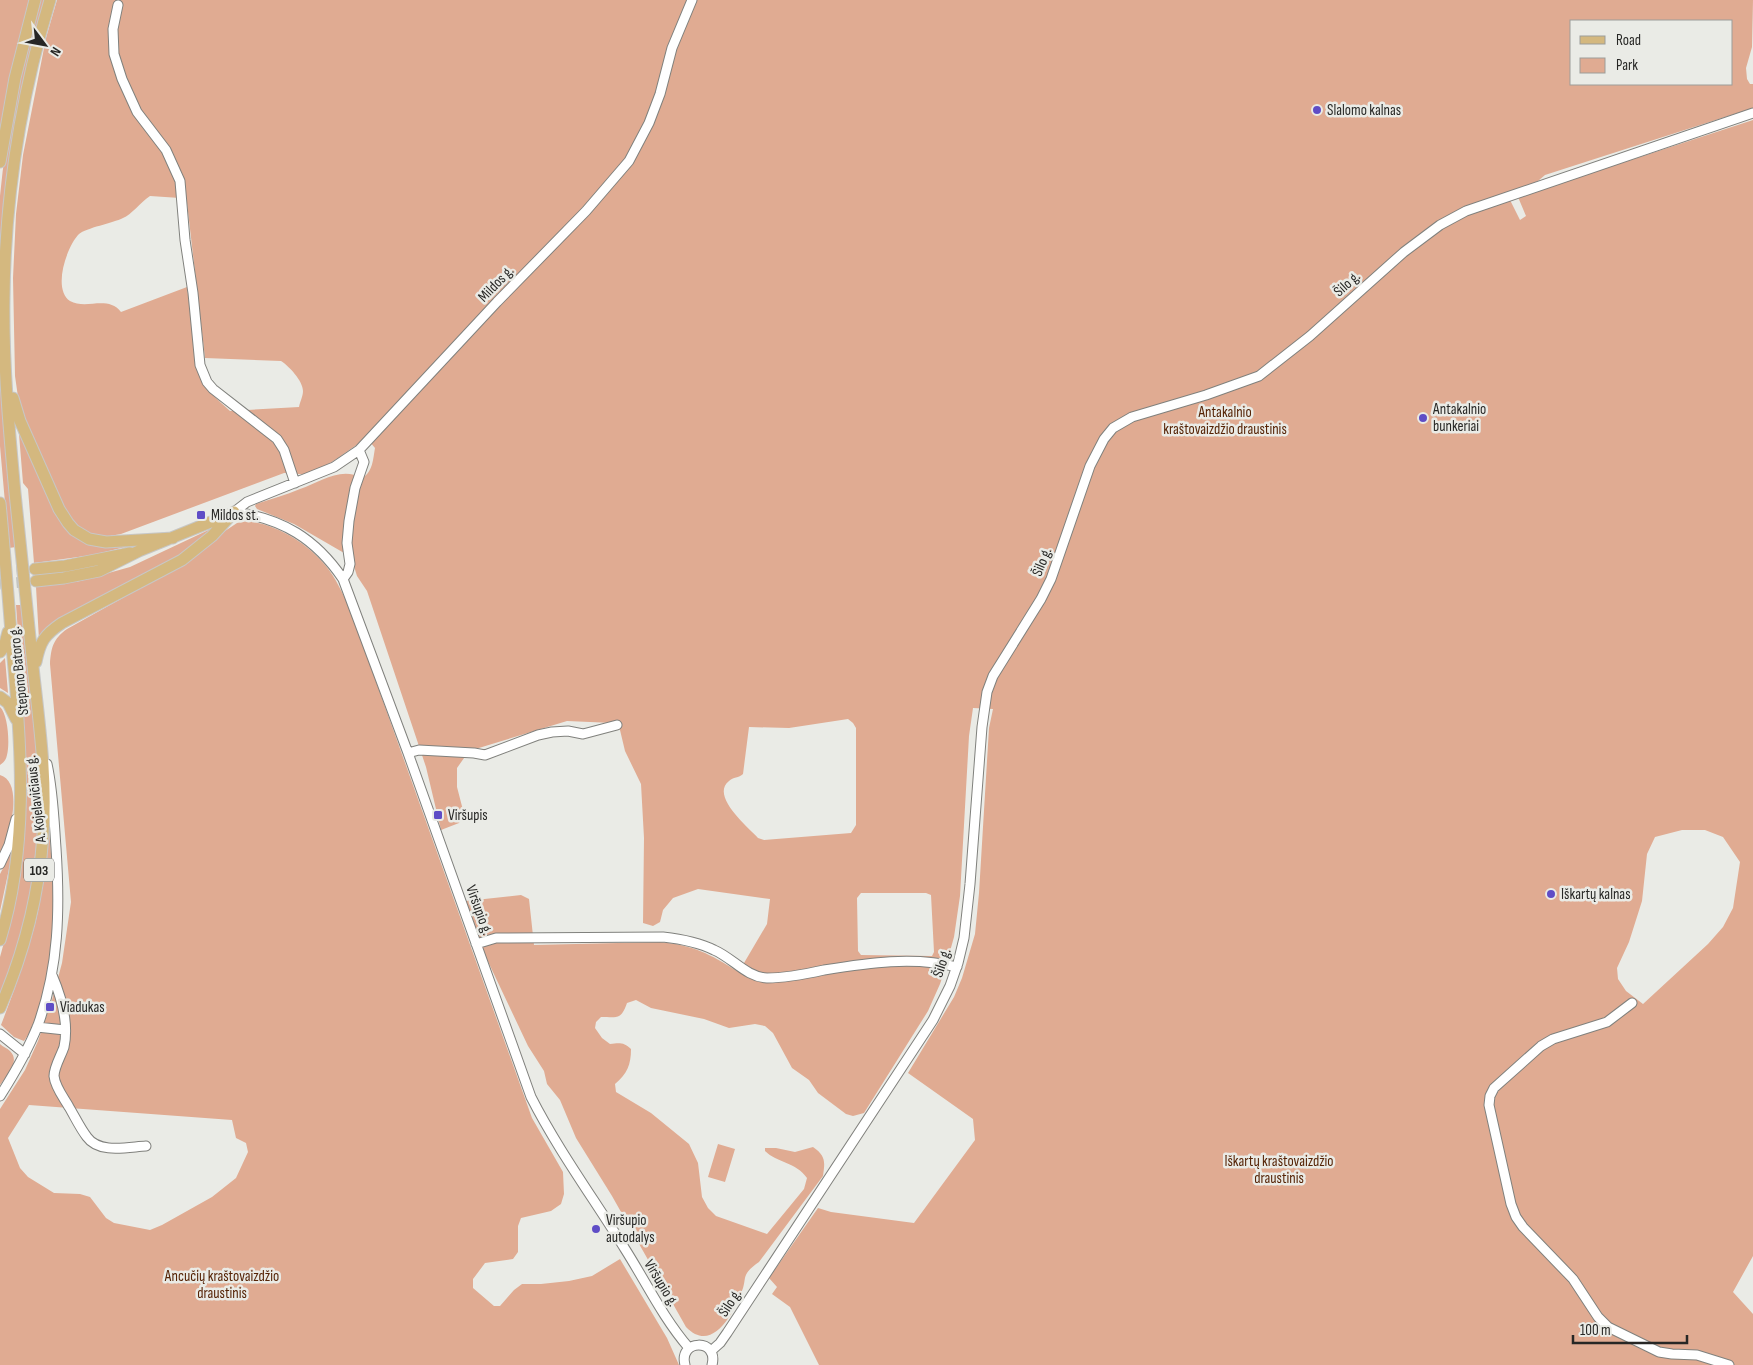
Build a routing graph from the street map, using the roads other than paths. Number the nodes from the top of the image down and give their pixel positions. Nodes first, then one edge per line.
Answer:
1 (34, 0) edge
2 (50, 0) edge
3 (692, 0) edge
4 (118, 5) dead end
5 (1753, 113) edge
6 (0, 162) edge
7 (6, 367) junction
8 (359, 450) junction
9 (295, 483) junction
10 (0, 503) edge
11 (234, 512) junction
12 (173, 538) junction
13 (35, 575) tunnel mouth
14 (343, 579) junction
15 (10, 618) junction
16 (0, 652) edge
17 (34, 674) junction
18 (0, 697) edge
19 (618, 726) dead end
20 (40, 727) junction
21 (20, 730) junction
22 (408, 753) junction
23 (21, 804) junction
24 (0, 864) edge
25 (0, 940) edge
26 (476, 944) junction
27 (957, 967) junction
28 (52, 975) junction
29 (1632, 1003) dead end
30 (0, 1008) edge
31 (37, 1027) junction
32 (65, 1030) junction
33 (0, 1034) edge
34 (25, 1054) junction
35 (0, 1096) edge
36 (146, 1146) dead end
37 (689, 1348) junction
38 (711, 1351) junction
39 (685, 1365) edge
40 (712, 1365) edge
41 (1729, 1365) edge

1 - 6 main road
2 - 7 main road, Stepono Batoro g. / 103
3 - 8 street, Mildos g.
4 - 9 street
5 - 27 street, Šilo g.
7 - 12 main road
7 - 17 main road, Stepono Batoro g. / 103
8 - 9 street, Mildos g.
8 - 14 street
9 - 11 street, Mildos g.
10 - 15 main road, Stepono Batoro g. / 103
11 - 12 main road
11 - 14 street, Viršupio g.
11 - 17 main road
12 - 13 main road
14 - 22 street, Viršupio g.
15 - 16 main road
15 - 21 main road, Stepono Batoro g. / 103
17 - 20 main road, Stepono Batoro g. / 103
18 - 21 main road
19 - 22 street
20 - 28 street, A. Kojelavičiaus g.
20 - 30 main road, Stepono Batoro g. / 103
21 - 23 main road, Stepono Batoro g. / 103
22 - 26 street, Viršupio g.
23 - 24 street
23 - 25 main road, Stepono Batoro g. / 103
26 - 27 street
26 - 37 street, Viršupio g.
27 - 38 street, Šilo g.
28 - 31 street, A. Kojelavičiaus g.
28 - 32 street
29 - 41 street
31 - 32 street
31 - 34 street, A. Kojelavičiaus g.
32 - 36 street
33 - 34 street
34 - 35 street, A. Kojelavičiaus g.
37 - 38 street
37 - 39 street
38 - 40 street

